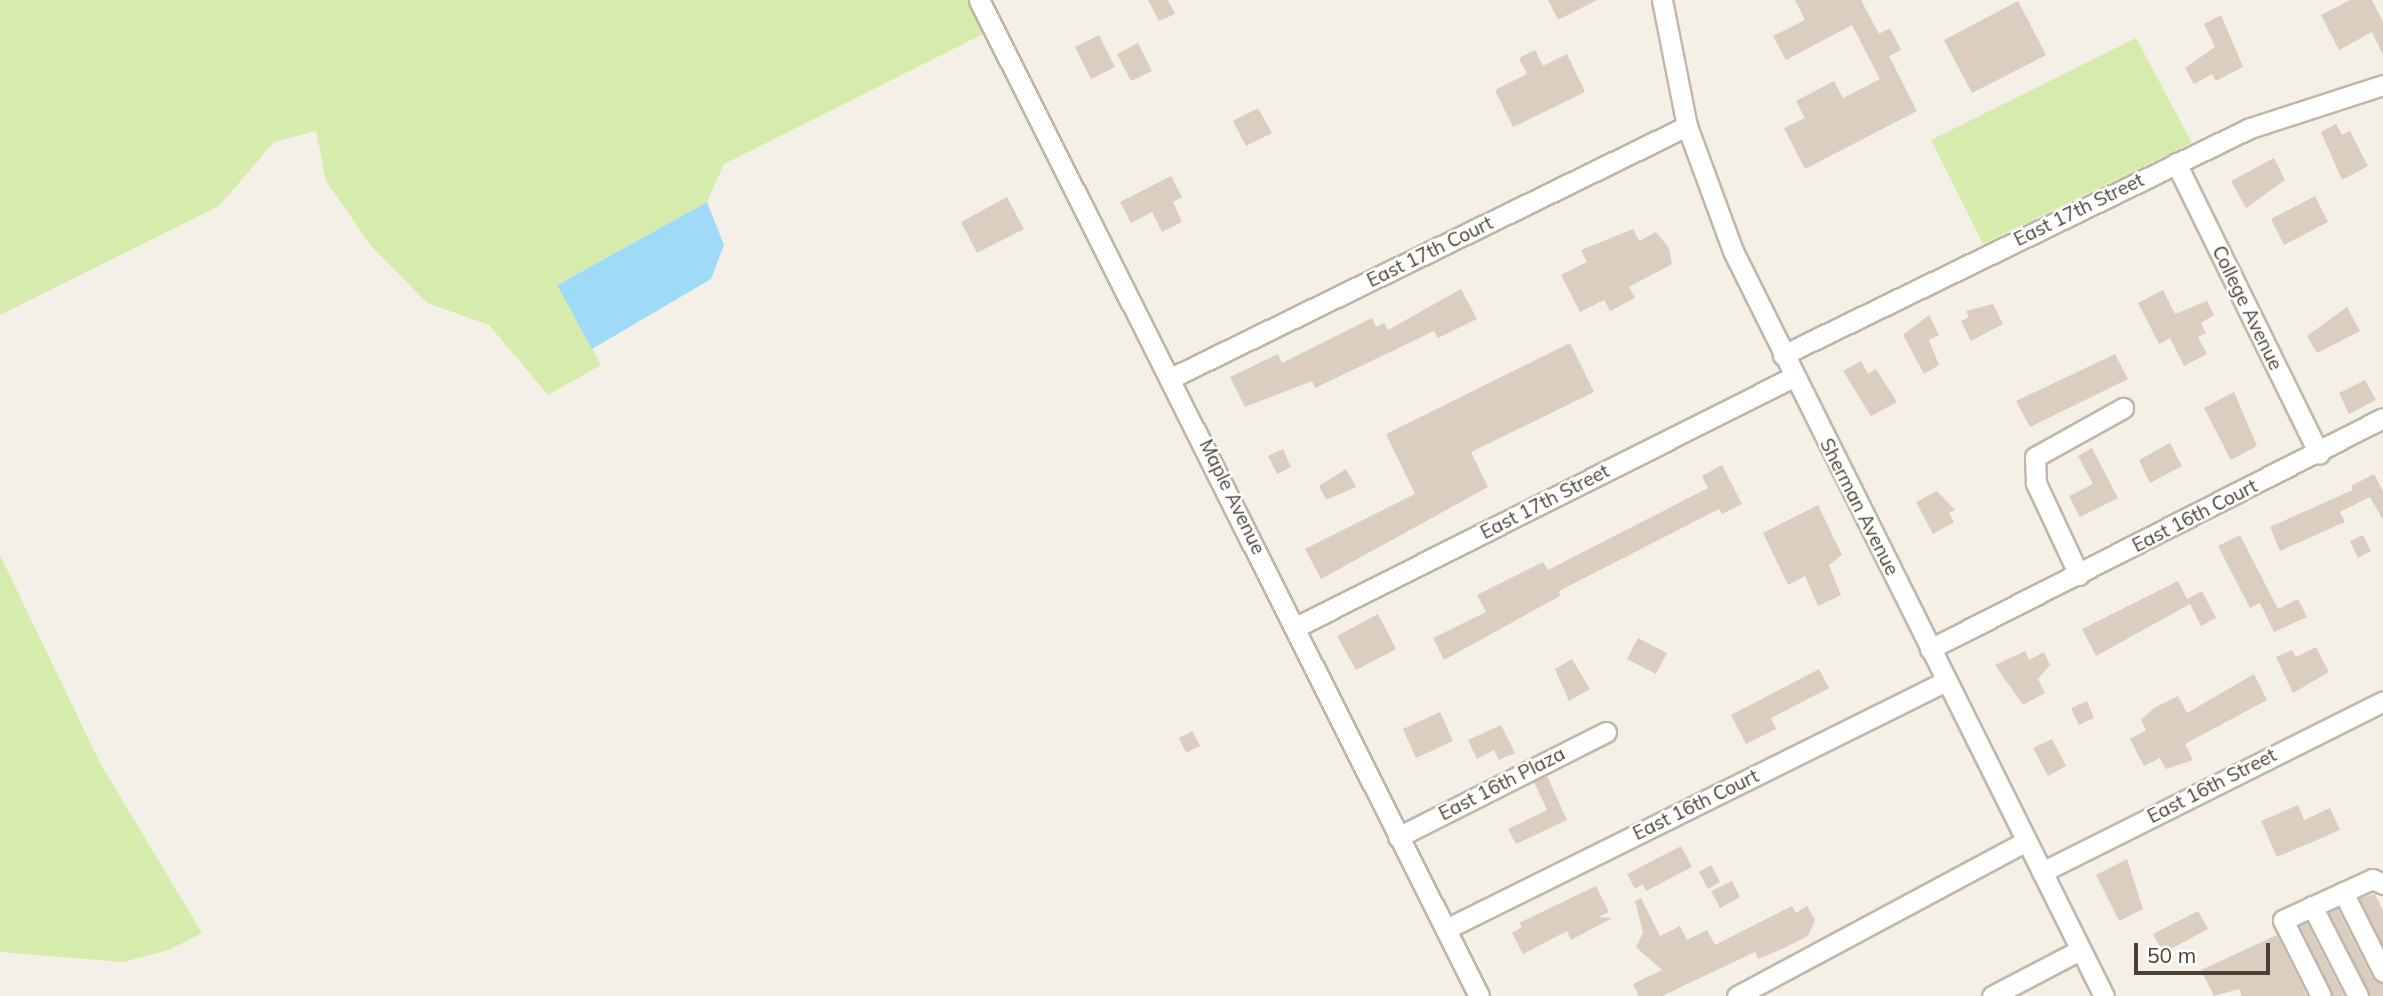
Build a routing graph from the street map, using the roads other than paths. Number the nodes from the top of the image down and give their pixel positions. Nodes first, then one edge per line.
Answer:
1 (979, 0) edge
2 (1662, 0) edge
3 (2383, 85) edge
4 (1687, 126) junction
5 (2176, 163) junction
6 (1783, 355) junction
7 (1172, 377) junction
8 (1793, 377) junction
9 (2123, 408) dead end
10 (2383, 418) edge
11 (2319, 453) junction
12 (2079, 575) junction
13 (1296, 627) junction
14 (1930, 649) junction
15 (1946, 681) junction
16 (2383, 701) edge
17 (1606, 732) dead end
18 (1398, 837) junction
19 (2026, 841) junction
20 (2042, 872) junction
21 (2383, 884) edge
22 (2343, 892) junction
23 (2312, 906) junction
24 (1446, 929) junction
25 (2080, 950) junction
26 (2383, 972) edge
27 (2025, 989) edge
28 (1479, 996) edge
29 (1737, 996) edge
30 (1992, 996) edge
31 (2104, 996) edge
32 (2320, 996) edge
33 (2358, 996) edge

1 - 7 street, Maple Avenue
2 - 4 street, Sherman Avenue
3 - 5 street, East 17th Street
4 - 6 street, Sherman Avenue
4 - 7 street, East 17th Court
5 - 6 street, East 17th Street
5 - 11 street, College Avenue
6 - 8 street, Sherman Avenue
7 - 13 street, Maple Avenue
8 - 13 street, East 17th Street
8 - 14 street, Sherman Avenue
9 - 12 street
10 - 11 street, East 16th Court
11 - 12 street, East 16th Court
12 - 14 street, East 16th Court
13 - 18 street, Maple Avenue
14 - 15 street, Sherman Avenue
15 - 19 street, Sherman Avenue
15 - 24 street, East 16th Court
16 - 20 street, East 16th Street
17 - 18 street, East 16th Plaza
18 - 24 street, Maple Avenue
19 - 20 street, Sherman Avenue
19 - 29 street
20 - 25 street, Sherman Avenue
21 - 22 street
22 - 23 street
22 - 26 street
23 - 32 street
23 - 33 street
24 - 28 street, Maple Avenue
25 - 27 street
25 - 31 street, Sherman Avenue
27 - 30 street

